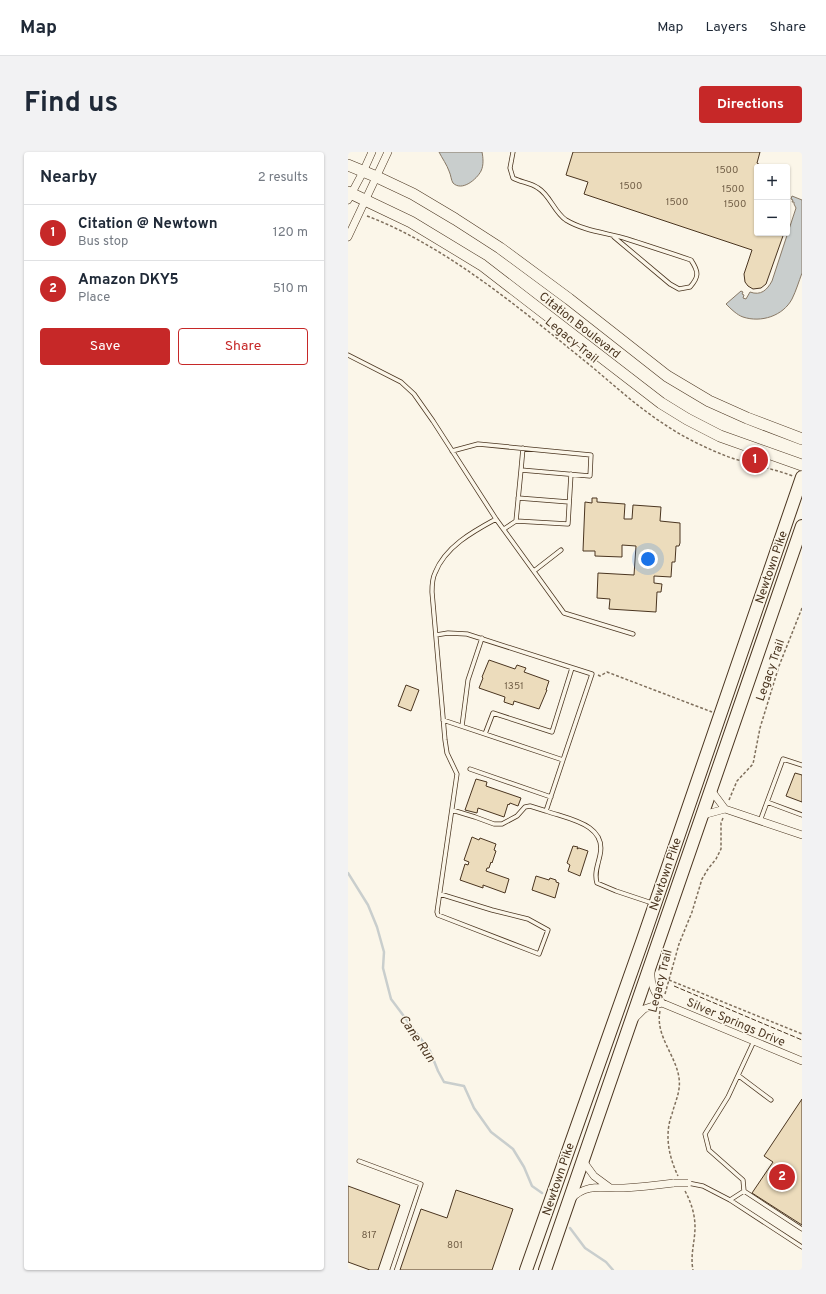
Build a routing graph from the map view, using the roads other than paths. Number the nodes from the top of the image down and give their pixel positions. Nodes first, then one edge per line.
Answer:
1 (372, 152) edge
2 (388, 152) edge
3 (513, 152) edge
4 (348, 165) edge
5 (363, 172) junction
6 (377, 177) junction
7 (349, 196) edge
8 (365, 200) junction
9 (614, 236) junction
10 (348, 238) edge
11 (348, 355) edge
12 (802, 439) edge
13 (523, 448) junction
14 (452, 452) junction
15 (802, 465) edge
16 (521, 470) junction
17 (570, 474) junction
18 (802, 477) edge
19 (518, 498) junction
20 (569, 502) junction
21 (496, 518) junction
22 (516, 521) junction
23 (802, 526) edge
24 (504, 528) junction
25 (561, 550) dead end
26 (534, 571) junction
27 (633, 634) dead end
28 (436, 635) junction
29 (482, 638) junction
30 (572, 668) junction
31 (443, 720) junction
32 (462, 726) junction
33 (485, 734) junction
34 (563, 760) junction
35 (802, 765) edge
36 (470, 769) dead end
37 (711, 790) junction
38 (551, 796) junction
39 (767, 802) junction
40 (726, 809) junction
41 (452, 810) junction
42 (546, 811) junction
43 (703, 815) junction
44 (802, 815) edge
45 (760, 821) junction
46 (802, 835) edge
47 (440, 894) junction
48 (654, 904) junction
49 (653, 958) junction
50 (662, 1003) junction
51 (630, 1026) junction
52 (754, 1041) junction
53 (802, 1061) edge
54 (739, 1076) junction
55 (771, 1100) dead end
56 (583, 1160) junction
57 (360, 1161) dead end
58 (685, 1184) joint
59 (609, 1187) junction
60 (744, 1191) junction
61 (730, 1200) junction
62 (568, 1202) junction
63 (802, 1228) edge
64 (802, 1247) edge
65 (392, 1270) edge
66 (526, 1270) edge
67 (545, 1270) edge

1 - 5 street
2 - 6 street
3 - 9 lane
4 - 5 main road, Citation Boulevard
5 - 6 main road, Citation Boulevard
5 - 7 street
6 - 8 street
6 - 12 main road, Citation Boulevard
7 - 8 main road, Citation Boulevard
8 - 10 street
8 - 15 main road, Citation Boulevard
9 - 9 lane
11 - 14 lane
13 - 14 lane
13 - 16 lane
13 - 17 lane
14 - 21 lane
16 - 17 lane
16 - 19 lane
17 - 20 lane
18 - 48 highway, Newtown Pike
19 - 20 lane
19 - 22 lane
20 - 22 lane
21 - 24 lane
21 - 28 lane
22 - 24 lane
23 - 37 highway, Newtown Pike
24 - 26 lane
25 - 26 lane
26 - 27 lane
28 - 29 lane
28 - 31 lane
29 - 30 lane
29 - 32 lane
30 - 33 lane
30 - 34 lane
31 - 32 lane
31 - 41 lane
32 - 33 lane
33 - 34 lane
34 - 38 lane
35 - 39 lane
36 - 38 lane
37 - 40 street
37 - 43 highway, Newtown Pike
38 - 42 lane
39 - 44 lane
39 - 45 lane
40 - 43 street
40 - 45 street
41 - 42 lane
41 - 47 lane
42 - 48 lane
43 - 49 highway, Newtown Pike
45 - 46 street
47 - 47 lane
48 - 49 highway
48 - 66 highway, Newtown Pike
49 - 50 street
49 - 51 highway, Newtown Pike
50 - 51 street
50 - 52 street, Silver Springs Drive
51 - 56 highway, Newtown Pike
52 - 53 street, Silver Springs Drive
52 - 54 lane
54 - 55 lane
54 - 60 lane
56 - 59 street
56 - 62 highway, Newtown Pike
57 - 65 lane
58 - 59 street, bridge
58 - 61 lane
59 - 62 street
60 - 61 lane
60 - 63 lane
61 - 64 lane
62 - 67 highway, Newtown Pike

